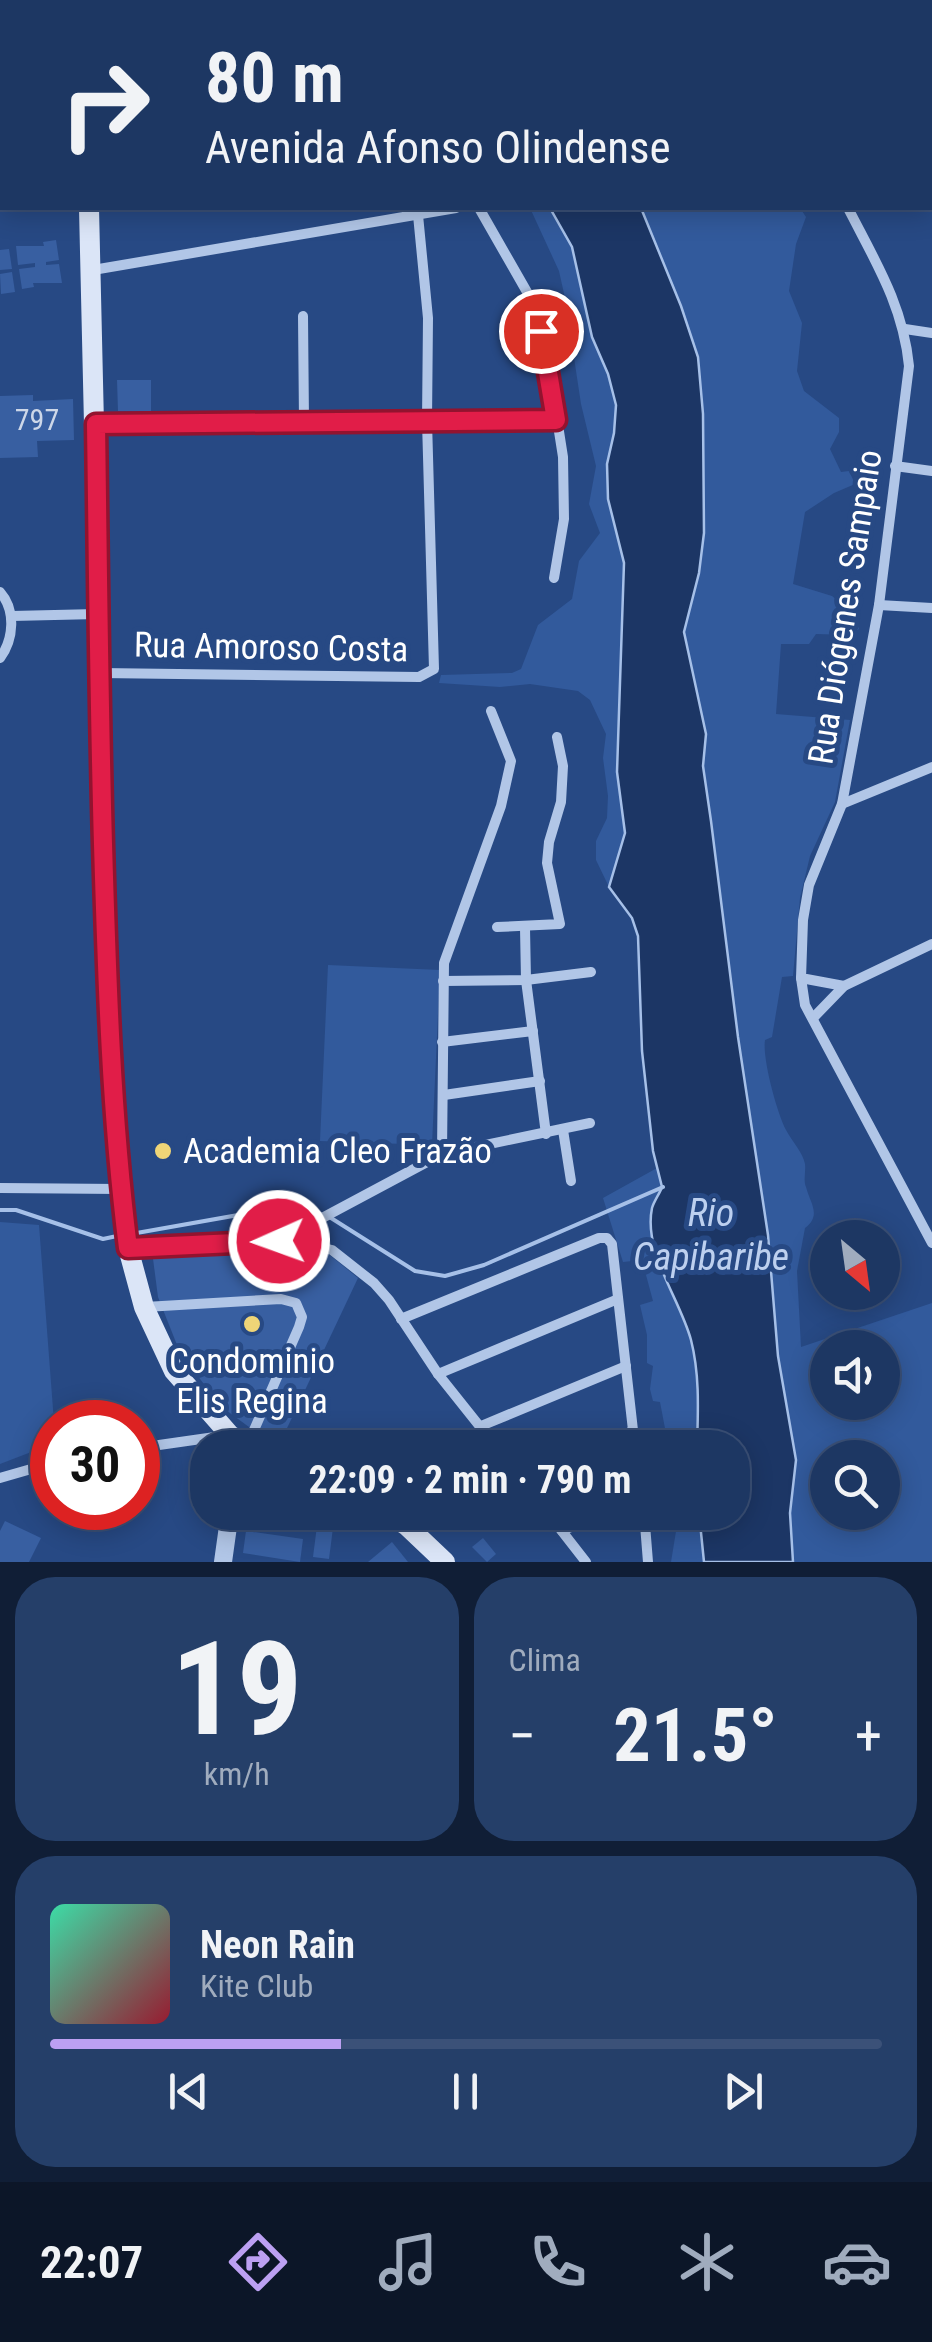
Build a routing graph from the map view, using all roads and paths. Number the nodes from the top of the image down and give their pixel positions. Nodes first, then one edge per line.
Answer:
1 (90, 210) edge
2 (445, 210) edge
3 (480, 210) edge
4 (849, 210) edge
5 (418, 215) junction
6 (93, 270) junction
7 (303, 316) dead end
8 (905, 330) junction
9 (932, 333) edge
10 (556, 420) junction
11 (304, 422) junction
12 (427, 422) junction
13 (96, 424) junction
14 (895, 466) junction
15 (932, 472) edge
16 (554, 578) dead end
17 (0, 592) edge
18 (879, 605) junction
19 (932, 608) edge
20 (97, 614) junction
21 (12, 616) junction
22 (1, 658) edge
23 (99, 672) junction
24 (490, 711) dead end
25 (557, 738) dead end
26 (932, 767) edge
27 (842, 804) junction
28 (497, 927) dead end
29 (525, 928) junction
30 (932, 944) edge
31 (591, 972) dead end
32 (801, 978) junction
33 (526, 980) junction
34 (444, 981) junction
35 (844, 986) junction
36 (814, 1017) junction
37 (533, 1032) junction
38 (442, 1042) junction
39 (540, 1081) junction
40 (444, 1095) junction
41 (590, 1123) dead end
42 (564, 1130) junction
43 (546, 1134) junction
44 (442, 1154) junction
45 (571, 1181) dead end
46 (0, 1188) edge
47 (120, 1190) junction
48 (127, 1239) junction
49 (279, 1241) junction
50 (932, 1242) edge
51 (618, 1299) junction
52 (144, 1307) junction
53 (402, 1319) junction
54 (626, 1366) junction
55 (438, 1374) junction
56 (481, 1426) junction
57 (227, 1430) edge
58 (247, 1430) edge
59 (484, 1430) edge
60 (632, 1430) edge
61 (190, 1446) edge
62 (160, 1447) edge
63 (30, 1469) edge
64 (0, 1478) edge
65 (227, 1530) edge
66 (410, 1530) edge
67 (645, 1530) edge
68 (562, 1531) edge
69 (223, 1562) edge
70 (444, 1562) edge
71 (586, 1562) edge
72 (648, 1562) edge

1 - 6 main road
2 - 5 street
3 - 10 street
4 - 8 street, Rua Diógenes Sampaio
5 - 6 street
5 - 12 street
6 - 13 main road
7 - 11 street
8 - 9 street
8 - 14 street, Rua Diógenes Sampaio
10 - 12 street
10 - 16 street
11 - 12 street
11 - 13 street
12 - 23 street, Rua Amoroso Costa
13 - 20 main road
14 - 15 street
14 - 18 street, Rua Diógenes Sampaio
17 - 21 street
18 - 19 street
18 - 27 street, Rua Diógenes Sampaio
20 - 21 street
20 - 23 main road
21 - 22 street
23 - 47 main road
24 - 34 street
25 - 29 street
26 - 27 street
27 - 32 street, Rua Diógenes Sampaio
28 - 29 street
29 - 33 street
30 - 35 street
31 - 33 street
32 - 35 street
32 - 36 street
33 - 34 street
33 - 37 street
34 - 38 street
35 - 36 street
36 - 50 street
37 - 38 street
37 - 39 street
38 - 40 street
39 - 40 street
39 - 43 street
40 - 44 street
41 - 42 street
42 - 43 street
42 - 45 street
43 - 44 street
44 - 49 street
46 - 47 street
47 - 48 main road
48 - 49 street
48 - 52 main road
49 - 53 street
51 - 53 street
51 - 54 street
51 - 55 street
52 - 57 main road
52 - 58 street
53 - 55 street
54 - 56 street
54 - 60 street
55 - 56 street
56 - 59 street
61 - 62 street
63 - 64 street
65 - 69 street
66 - 70 main road
67 - 72 street
68 - 71 street

